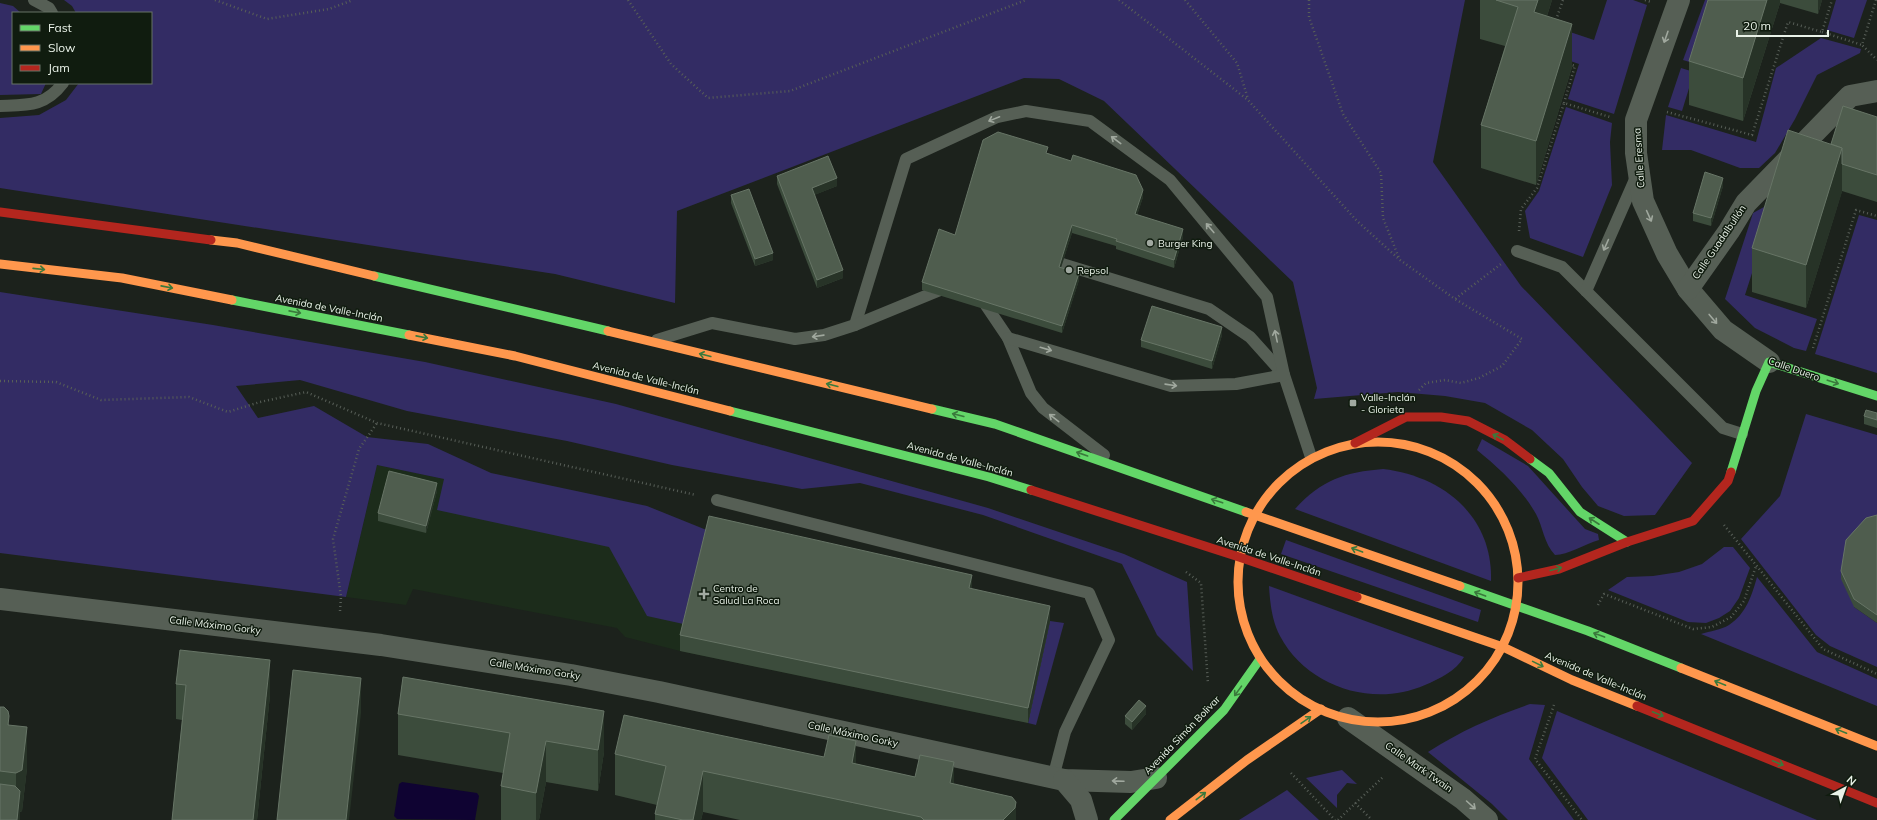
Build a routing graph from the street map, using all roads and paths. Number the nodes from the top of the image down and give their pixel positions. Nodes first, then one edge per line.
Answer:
1 (34, 0) edge
2 (215, 0) edge
3 (353, 0) edge
4 (628, 0) edge
5 (1026, 0) edge
6 (1119, 0) edge
7 (1185, 0) edge
8 (1309, 0) edge
9 (1562, 0) edge
10 (1645, 0) edge
11 (1679, 0) edge
12 (1832, 0) edge
13 (1876, 0) edge
14 (1649, 1) dead end
15 (51, 12) edge
16 (1556, 21) edge
17 (1822, 32) junction
18 (1862, 45) junction
19 (1877, 60) edge
20 (1563, 62) edge
21 (62, 84) edge
22 (1877, 91) edge
23 (1248, 100) junction
24 (1564, 103) junction
25 (0, 106) edge
26 (1662, 110) dead end
27 (1613, 118) dead end
28 (1639, 171) junction
29 (0, 212) edge
30 (1877, 216) edge
31 (1517, 251) junction
32 (1037, 256) edge
33 (1400, 260) junction
34 (0, 264) edge
35 (954, 284) edge
36 (1688, 289) junction
37 (976, 290) edge
38 (1586, 291) junction
39 (1455, 299) junction
40 (855, 325) junction
41 (1008, 338) junction
42 (651, 342) junction
43 (1813, 347) dead end
44 (1769, 362) junction
45 (1284, 374) junction
46 (0, 381) edge
47 (1877, 396) edge
48 (1406, 417) junction
49 (377, 423) junction
50 (1742, 434) junction
51 (1355, 443) junction
52 (1311, 457) junction
53 (1119, 467) junction
54 (717, 500) joint
55 (1708, 505) junction
56 (1254, 514) junction
57 (1627, 542) junction
58 (1239, 557) junction
59 (1756, 566) junction
60 (1186, 572) dead end
61 (1518, 578) junction
62 (0, 599) edge
63 (1596, 604) dead end
64 (1516, 607) junction
65 (340, 611) dead end
66 (1503, 647) junction
67 (1260, 659) junction
68 (1877, 674) edge
69 (1208, 684) dead end
70 (1554, 705) dead end
71 (1321, 709) junction
72 (1348, 718) junction
73 (1877, 746) edge
74 (1290, 773) dead end
75 (1385, 775) dead end
76 (1156, 778) junction
77 (1059, 779) junction
78 (1355, 803) junction
79 (1877, 803) edge
80 (1087, 820) edge
81 (1114, 820) edge
82 (1170, 820) edge
83 (1335, 820) edge
84 (1338, 820) edge
85 (1372, 820) edge
86 (1487, 820) edge
87 (1582, 820) edge

1 - 15 lane
2 - 3 path
4 - 5 path
6 - 23 path
7 - 23 path
8 - 33 path
9 - 16 path
10 - 14 path
11 -> 28 street, Calle Eresma
12 - 17 path
13 - 18 path
17 - 18 path
17 - 26 path
18 - 19 path
20 - 24 path
21 - 25 lane
22 - 36 street, Calle Guadalbullón
23 - 33 path
24 - 27 path
24 - 31 path
28 -> 36 street, Calle Eresma
28 -> 38 lane
29 - 42 main road
30 - 43 path
31 - 38 lane
31 - 39 path
32 - 45 lane
33 - 39 path
34 -> 58 main road, Avenida de Valle-Inclán
35 - 40 lane
36 -> 44 street, Calle Duero
37 - 41 lane
38 - 50 lane
39 - 48 path
40 -> 42 lane
45 -> 40 lane
41 -> 45 lane
53 -> 41 lane
53 -> 42 main road
44 -> 47 main road, Calle Duero
44 - 50 main road
45 - 52 lane
46 - 49 path
48 - 51 main road
57 -> 48 main road
49 - 54 path
49 - 65 path
50 - 55 main road
51 - 52 main road
51 - 61 main road
52 - 56 main road
56 -> 53 main road
54 - 77 lane
55 - 57 main road
55 - 59 path
56 - 58 main road
64 -> 56 main road
61 -> 57 main road
58 - 66 main road, Avenida de Valle-Inclán
58 - 67 main road
59 - 63 path
59 - 68 path
60 - 69 path
61 - 64 main road
62 - 77 street, Calle Máximo Gorky
64 - 66 main road
73 -> 64 main road
66 - 72 main road
66 -> 79 main road, Avenida de Valle-Inclán
67 - 71 main road
67 -> 76 main road, Avenida Simón Bolivar
70 - 87 path
71 - 72 main road
82 -> 71 main road
72 -> 86 street, Calle Mark Twain
74 - 83 path
75 - 78 path
76 -> 77 street, Calle Máximo Gorky
76 - 81 main road, Avenida Simón Bolivar
77 - 80 street
78 - 84 path
78 - 85 path

